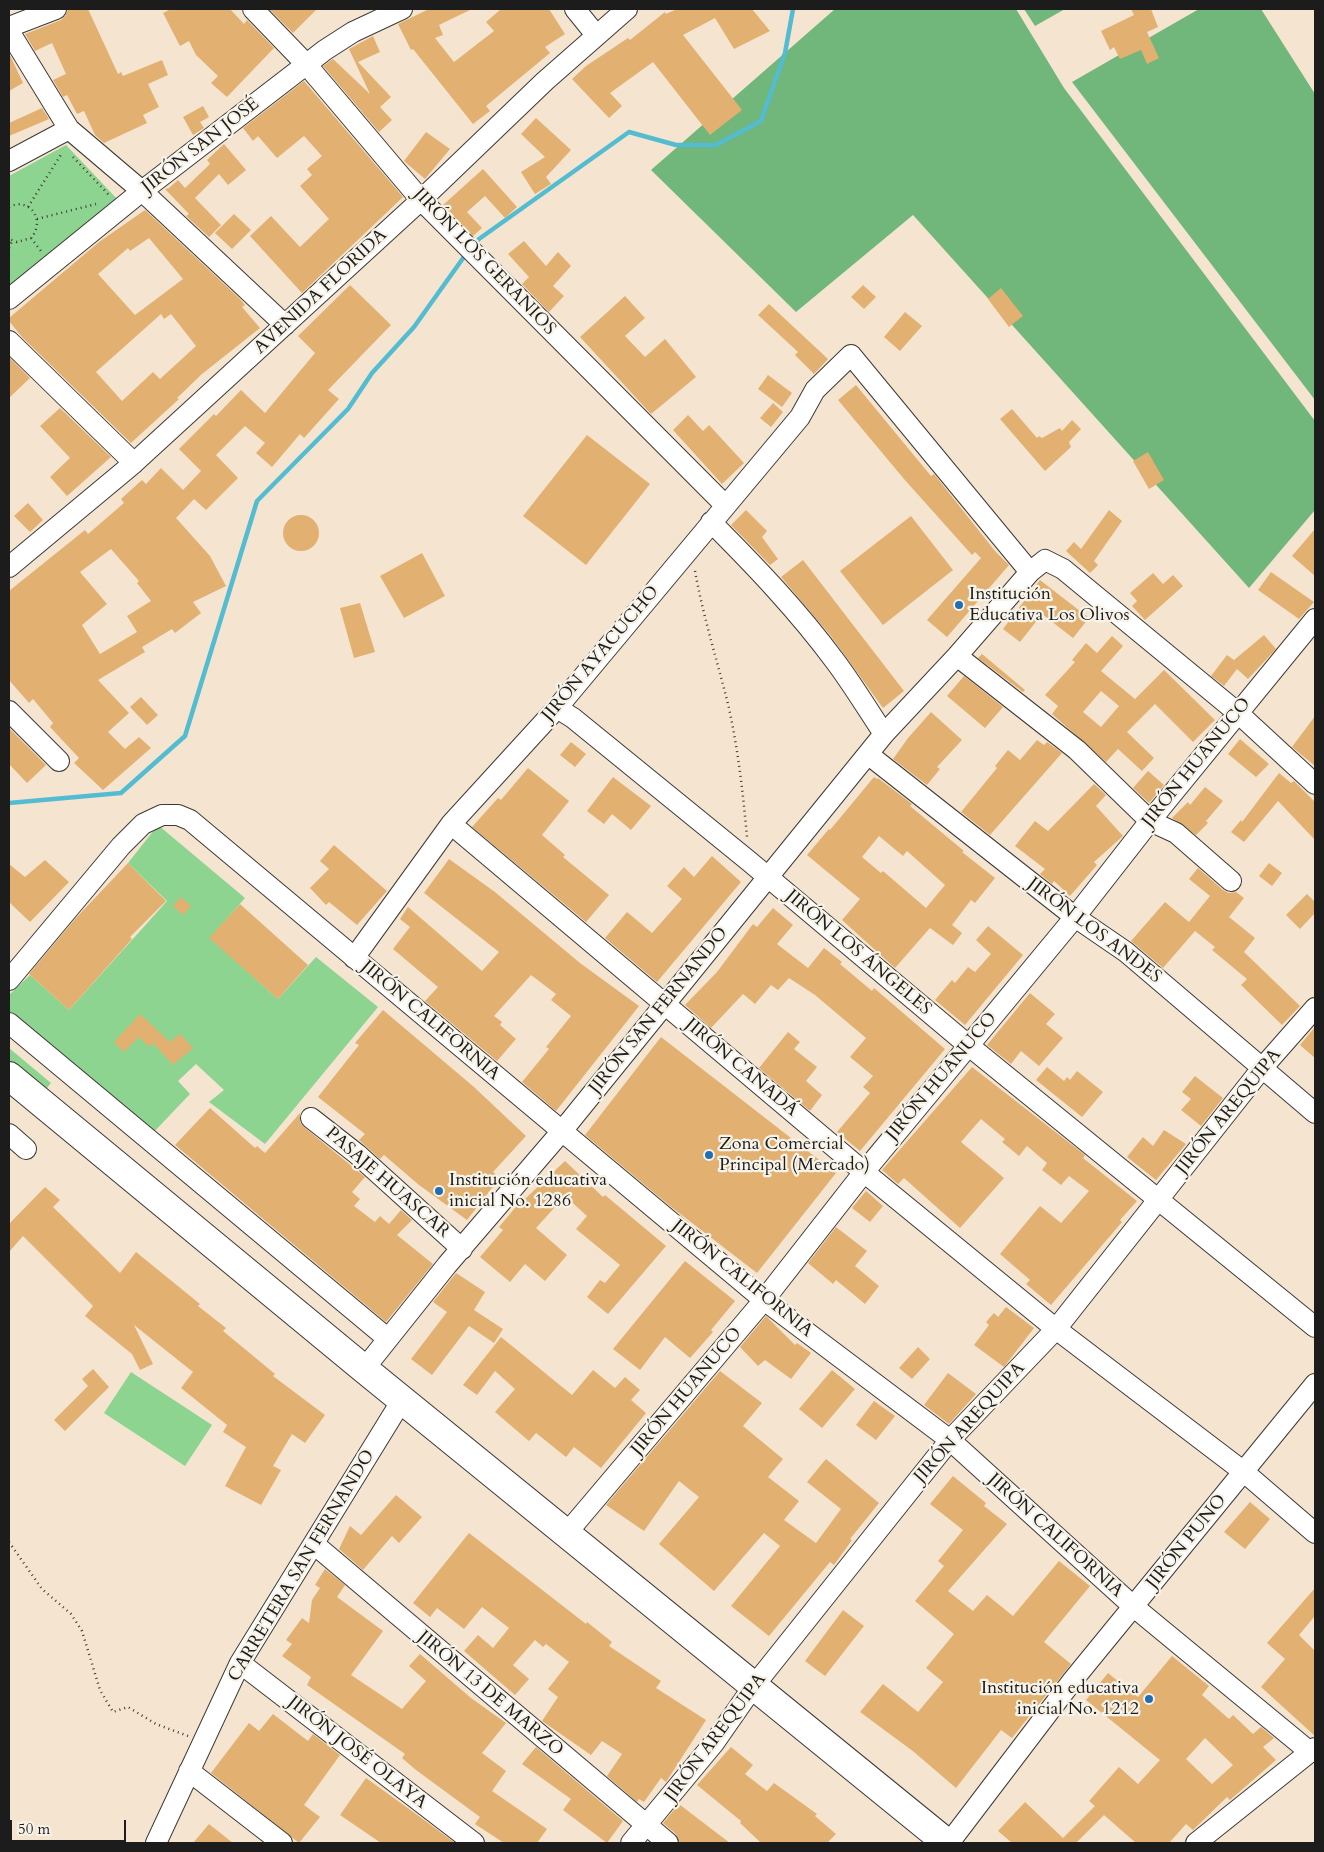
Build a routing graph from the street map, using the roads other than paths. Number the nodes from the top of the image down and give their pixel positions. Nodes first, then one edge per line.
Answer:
1 (56, 9) edge
2 (253, 9) edge
3 (402, 9) edge
4 (575, 9) edge
5 (627, 9) edge
6 (9, 29) edge
7 (596, 35) junction
8 (306, 64) junction
9 (70, 129) junction
10 (9, 161) edge
11 (142, 191) junction
12 (421, 200) junction
13 (9, 299) edge
14 (285, 325) junction
15 (9, 341) edge
16 (134, 463) junction
17 (725, 505) junction
18 (711, 522) junction
19 (1037, 566) junction
20 (9, 567) edge
21 (1315, 619) edge
22 (957, 656) junction
23 (556, 708) junction
24 (9, 711) edge
25 (1238, 713) junction
26 (884, 734) junction
27 (869, 755) junction
28 (59, 761) dead end
29 (1315, 784) edge
30 (1150, 821) junction
31 (451, 824) junction
32 (767, 877) junction
33 (1232, 881) dead end
34 (1075, 917) junction
35 (354, 958) junction
36 (9, 980) edge
37 (664, 1004) junction
38 (1315, 1008) edge
39 (9, 1023) edge
40 (968, 1046) junction
41 (1263, 1067) junction
42 (9, 1076) edge
43 (1315, 1112) edge
44 (311, 1118) dead end
45 (562, 1131) junction
46 (9, 1134) edge
47 (26, 1149) dead end
48 (864, 1172) junction
49 (1158, 1200) junction
50 (462, 1249) junction
51 (764, 1300) junction
52 (1315, 1327) edge
53 (1056, 1328) junction
54 (387, 1338) junction
55 (364, 1369) junction
56 (1315, 1384) edge
57 (402, 1400) junction
58 (950, 1440) junction
59 (1244, 1472) junction
60 (1315, 1533) edge
61 (566, 1534) junction
62 (314, 1544) junction
63 (1134, 1607) junction
64 (240, 1663) junction
65 (754, 1687) junction
66 (1313, 1750) edge
67 (190, 1771) junction
68 (647, 1827) junction
69 (156, 1843) edge
70 (282, 1843) edge
71 (474, 1843) edge
72 (631, 1843) edge
73 (668, 1843) edge
74 (948, 1843) edge
75 (1196, 1843) edge

1 - 6 street
2 - 8 street, JIRÓN LOS GERANIOS
3 - 8 street, JIRÓN SAN JOSÉ
4 - 7 street
5 - 7 street, AVENIDA FLORIDA
6 - 9 street
7 - 12 street, AVENIDA FLORIDA
8 - 11 street, JIRÓN SAN JOSÉ
8 - 12 street, JIRÓN LOS GERANIOS
9 - 10 street
9 - 11 street
11 - 13 street, JIRÓN SAN JOSÉ
11 - 14 street
12 - 14 street, AVENIDA FLORIDA
12 - 17 street, JIRÓN LOS GERANIOS
14 - 16 street, AVENIDA FLORIDA
15 - 16 street
16 - 20 street, AVENIDA FLORIDA
17 - 18 street, JIRÓN AYACUCHO
17 - 19 street, JIRÓN AYACUCHO
18 - 23 street, JIRÓN AYACUCHO
18 - 26 street
19 - 22 street, JIRÓN SAN FERNANDO
19 - 25 street
21 - 25 street, JIRÓN HUANUCO
22 - 26 street, JIRÓN SAN FERNANDO
22 - 30 street
23 - 31 street, JIRÓN AYACUCHO
23 - 32 street, JIRÓN LOS ÁNGELES
24 - 28 street
25 - 29 street
25 - 30 street, JIRÓN HUANUCO
26 - 27 street, JIRÓN SAN FERNANDO
27 - 32 street, JIRÓN SAN FERNANDO
27 - 34 street, JIRÓN LOS ANDES
30 - 33 street
30 - 34 street, JIRÓN HUANUCO
31 - 35 street, JIRÓN AYACUCHO
31 - 37 street, JIRÓN CANADÁ
32 - 37 street, JIRÓN SAN FERNANDO
32 - 40 street, JIRÓN LOS ÁNGELES
34 - 40 street, JIRÓN HUANUCO
34 - 41 street, JIRÓN LOS ANDES
35 - 36 street, JIRÓN CALIFORNIA
35 - 45 street, JIRÓN CALIFORNIA
37 - 45 street, JIRÓN SAN FERNANDO
37 - 48 street, JIRÓN CANADÁ
38 - 41 street, JIRÓN AREQUIPA
39 - 54 street
40 - 48 street, JIRÓN HUANUCO
40 - 49 street, JIRÓN LOS ÁNGELES
41 - 43 street, JIRÓN LOS ANDES
41 - 49 street, JIRÓN AREQUIPA
42 - 55 highway
44 - 50 street, PASAJE HUASCAR
45 - 50 street, JIRÓN SAN FERNANDO
45 - 51 street, JIRÓN CALIFORNIA
46 - 47 street
48 - 51 street, JIRÓN HUANUCO
48 - 53 street, JIRÓN CANADÁ
49 - 52 street, JIRÓN LOS ÁNGELES
49 - 53 street, JIRÓN AREQUIPA
50 - 54 street, JIRÓN SAN FERNANDO
51 - 58 street, JIRÓN CALIFORNIA
51 - 61 street, JIRÓN HUANUCO
53 - 58 street, JIRÓN AREQUIPA
53 - 59 street, JIRÓN CANADÁ
54 - 55 street, JIRÓN SAN FERNANDO
55 - 57 highway
56 - 59 street, JIRÓN PUNO
57 - 61 highway
57 - 62 street, CARRETERA SAN FERNANDO
58 - 63 street, JIRÓN CALIFORNIA
58 - 65 street, JIRÓN AREQUIPA
59 - 60 street
59 - 63 street, JIRÓN PUNO
61 - 65 highway
62 - 64 street, CARRETERA SAN FERNANDO
62 - 68 street, JIRÓN 13 DE MARZO
63 - 66 street, JIRÓN CALIFORNIA
63 - 74 street, JIRÓN PUNO
64 - 67 street, CARRETERA SAN FERNANDO
64 - 71 street, JIRÓN JOSÉ OLAYA
65 - 68 street, JIRÓN AREQUIPA
65 - 74 highway
66 - 75 street
67 - 69 street, CARRETERA SAN FERNANDO
67 - 70 street
68 - 72 street, JIRÓN AREQUIPA
68 - 73 street, JIRÓN 13 DE MARZO

